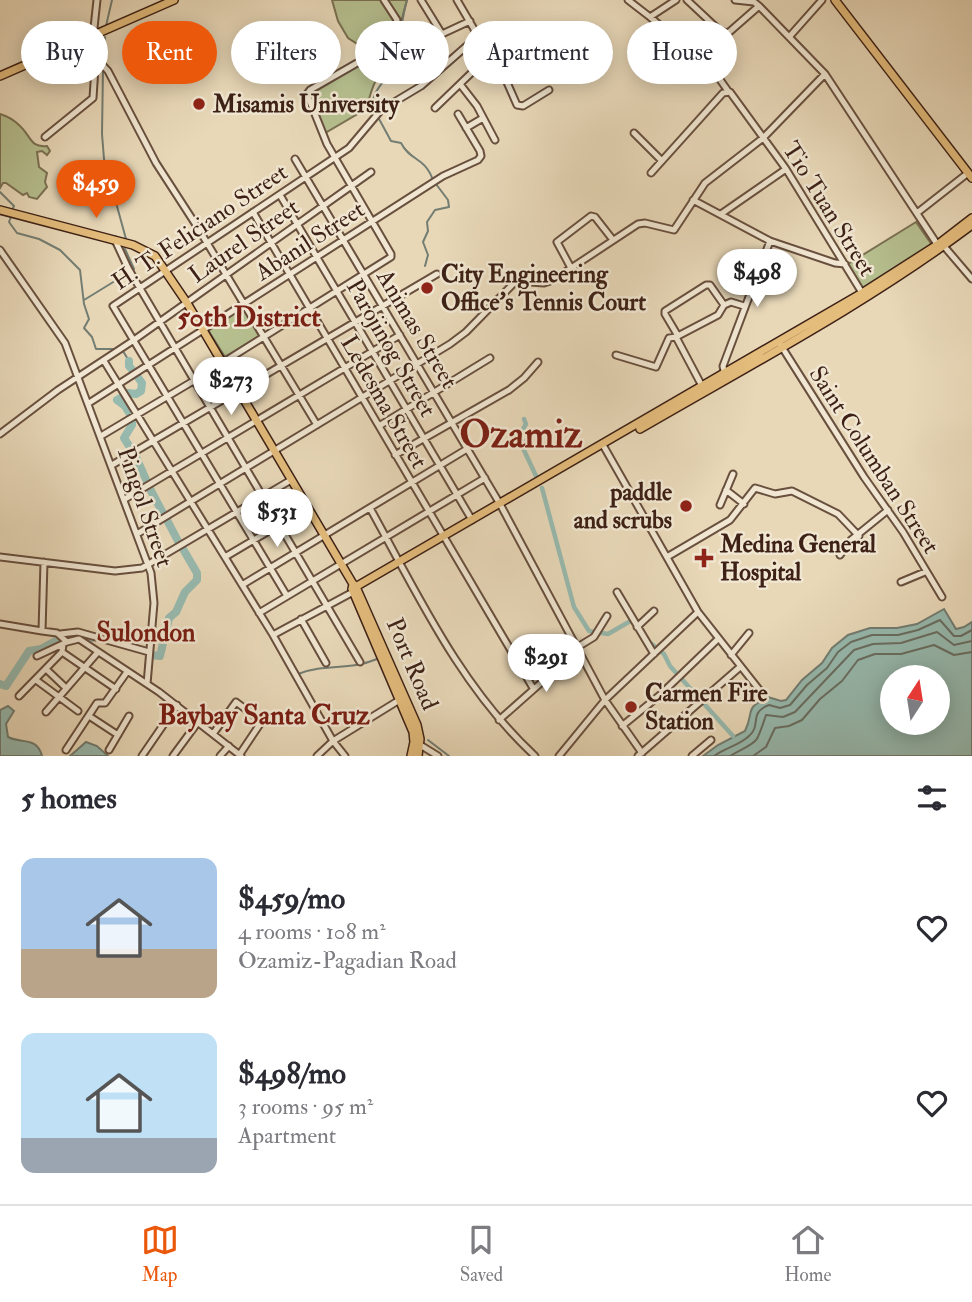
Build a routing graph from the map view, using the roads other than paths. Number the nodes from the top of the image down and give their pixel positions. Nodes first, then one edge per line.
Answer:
1 (97, 0) edge
2 (174, 0) edge
3 (384, 0) edge
4 (421, 0) edge
5 (457, 0) edge
6 (628, 0) edge
7 (676, 0) edge
8 (687, 0) edge
9 (735, 0) edge
10 (822, 0) edge
11 (835, 0) edge
12 (760, 6) junction
13 (650, 18) junction
14 (95, 21) edge
15 (470, 21) edge
16 (463, 24) edge
17 (108, 30) edge
18 (790, 36) junction
19 (463, 50) edge
20 (21, 67) edge
21 (108, 71) edge
22 (825, 74) junction
23 (0, 76) edge
24 (463, 81) edge
25 (94, 84) edge
26 (460, 84) junction
27 (508, 84) edge
28 (549, 90) dead end
29 (728, 91) junction
30 (435, 108) dead end
31 (458, 114) dead end
32 (483, 118) junction
33 (466, 128) junction
34 (634, 133) dead end
35 (45, 137) dead end
36 (763, 138) junction
37 (495, 140) dead end
38 (334, 158) junction
39 (295, 159) dead end
40 (662, 161) junction
41 (786, 170) junction
42 (371, 172) dead end
43 (651, 173) dead end
44 (970, 176) edge
45 (306, 177) junction
46 (351, 186) junction
47 (280, 195) junction
48 (693, 200) junction
49 (324, 206) junction
50 (0, 209) edge
51 (253, 212) junction
52 (917, 213) junction
53 (721, 214) junction
54 (972, 218) edge
55 (372, 222) junction
56 (297, 224) junction
57 (972, 225) edge
58 (115, 240) junction
59 (344, 240) junction
60 (613, 240) junction
61 (770, 241) junction
62 (271, 243) junction
63 (206, 244) junction
64 (941, 246) junction
65 (0, 250) edge
66 (317, 257) junction
67 (9, 262) junction
68 (845, 264) junction
69 (0, 267) edge
70 (572, 268) junction
71 (167, 271) junction
72 (365, 274) junction
73 (437, 274) dead end
74 (225, 275) junction
75 (290, 275) junction
76 (972, 279) edge
77 (141, 288) junction
78 (338, 292) junction
79 (864, 296) junction
80 (187, 303) junction
81 (243, 304) junction
82 (383, 305) junction
83 (724, 305) junction
84 (744, 306) junction
85 (310, 309) junction
86 (160, 322) junction
87 (356, 322) junction
88 (203, 331) junction
89 (400, 335) junction
90 (263, 336) junction
91 (677, 337) junction
92 (327, 338) junction
93 (134, 340) junction
94 (780, 344) junction
95 (176, 348) junction
96 (372, 351) junction
97 (617, 355) dead end
98 (490, 358) dead end
99 (104, 361) junction
100 (221, 362) junction
101 (538, 362) dead end
102 (417, 363) junction
103 (149, 366) junction
104 (281, 366) junction
105 (344, 368) junction
106 (79, 376) junction
107 (725, 376) junction
108 (195, 380) junction
109 (389, 381) junction
110 (118, 384) junction
111 (702, 386) junction
112 (239, 392) junction
113 (434, 392) junction
114 (168, 396) junction
115 (298, 396) junction
116 (362, 397) junction
117 (89, 404) junction
118 (211, 408) junction
119 (407, 410) junction
120 (662, 413) junction
121 (137, 415) junction
122 (257, 422) junction
123 (452, 422) junction
124 (184, 424) junction
125 (317, 425) junction
126 (379, 426) junction
127 (0, 434) edge
128 (101, 436) junction
129 (228, 438) junction
130 (424, 439) junction
131 (153, 441) junction
132 (604, 447) junction
133 (467, 449) junction
134 (274, 452) junction
135 (202, 453) junction
136 (395, 455) junction
137 (112, 465) junction
138 (440, 466) junction
139 (246, 469) junction
140 (172, 471) junction
141 (733, 474) dead end
142 (485, 478) junction
143 (290, 480) junction
144 (411, 482) junction
145 (220, 484) junction
146 (726, 490) junction
147 (457, 495) junction
148 (263, 497) junction
149 (125, 499) junction
150 (191, 502) junction
151 (744, 504) junction
152 (720, 505) dead end
153 (501, 506) junction
154 (308, 508) junction
155 (370, 508) junction
156 (888, 510) junction
157 (428, 512) junction
158 (237, 513) junction
159 (472, 520) junction
160 (280, 524) junction
161 (208, 530) junction
162 (137, 534) junction
163 (324, 536) junction
164 (859, 536) junction
165 (386, 537) junction
166 (444, 538) junction
167 (254, 540) junction
168 (297, 552) junction
169 (840, 555) dead end
170 (0, 557) edge
171 (225, 557) junction
172 (667, 557) junction
173 (44, 562) junction
174 (400, 563) junction
175 (341, 564) junction
176 (148, 566) junction
177 (270, 568) junction
178 (925, 572) junction
179 (314, 580) junction
180 (901, 582) dead end
181 (242, 585) junction
182 (354, 589) junction
183 (617, 592) dead end
184 (287, 596) junction
185 (942, 597) dead end
186 (328, 604) junction
187 (654, 611) dead end
188 (259, 612) junction
189 (698, 612) junction
190 (607, 616) dead end
191 (300, 620) junction
192 (0, 624) edge
193 (636, 625) junction
194 (42, 631) junction
195 (749, 633) dead end
196 (60, 634) junction
197 (273, 635) junction
198 (718, 639) junction
199 (65, 643) junction
200 (577, 649) junction
201 (62, 652) junction
202 (98, 652) junction
203 (149, 652) junction
204 (655, 653) junction
205 (731, 655) junction
206 (37, 656) dead end
207 (360, 662) dead end
208 (326, 663) dead end
209 (740, 667) junction
210 (84, 668) junction
211 (46, 670) junction
212 (127, 672) junction
213 (36, 680) junction
214 (147, 684) junction
215 (66, 688) junction
216 (533, 688) junction
217 (116, 689) junction
218 (761, 692) dead end
219 (19, 696) dead end
220 (58, 697) junction
221 (402, 699) junction
222 (605, 700) junction
223 (177, 705) junction
224 (78, 710) dead end
225 (46, 712) dead end
226 (89, 716) junction
227 (130, 716) dead end
228 (499, 720) junction
229 (198, 722) junction
230 (622, 726) junction
231 (213, 734) junction
232 (118, 735) junction
233 (711, 740) dead end
234 (333, 741) junction
235 (417, 743) junction
236 (229, 746) junction
237 (66, 750) dead end
238 (108, 750) dead end
239 (640, 754) edge
240 (241, 755) edge
241 (142, 756) edge
242 (173, 756) edge
243 (220, 756) edge
244 (317, 756) edge
245 (345, 756) edge
246 (411, 756) edge
247 (418, 756) edge
248 (438, 756) edge
249 (535, 756) edge
250 (559, 756) edge
251 (691, 756) edge

1 - 14 street
2 - 17 main road
3 - 38 street
4 - 16 street
5 - 15 street
6 - 13 street, Tio Tuan Street
7 - 13 street
8 - 12 street
9 - 12 street
10 - 18 street
11 - 44 main road
12 - 18 street
13 - 29 street, Tio Tuan Street
18 - 22 street
19 - 38 street, H. T. Feliciano Street
20 - 23 main road
21 - 63 street
22 - 36 street
22 - 52 street
24 - 26 street
25 - 35 street
26 - 30 street
26 - 32 street
27 - 28 street
29 - 36 street, Tio Tuan Street
29 - 40 street
31 - 33 street
32 - 33 street
32 - 37 street
33 - 55 street, Abanil Street
34 - 40 street
36 - 41 street, Tio Tuan Street
36 - 48 street
38 - 45 street, H. T. Feliciano Street
38 - 46 street
39 - 45 street, Animas Street
40 - 43 street
41 - 53 street
41 - 68 street, Tio Tuan Street
42 - 46 street, Laurel Street
44 - 52 street
45 - 47 street, H. T. Feliciano Street
45 - 49 street, Animas Street
46 - 49 street, Laurel Street
46 - 55 street
47 - 51 street, H. T. Feliciano Street
47 - 56 street, Parojinog Street
48 - 53 street
48 - 60 street
49 - 56 street, Laurel Street
49 - 59 street, Animas Street
50 - 58 main road, Port Road
51 - 62 street, Ledesma Street
51 - 63 street, H. T. Feliciano Street
52 - 64 street
53 - 61 street
54 - 64 main road
55 - 59 street, Abanil Street
55 - 72 street
56 - 62 street, Laurel Street
56 - 66 street, Parojinog Street
57 - 64 main road
58 - 71 main road, Port Road
58 - 77 street
59 - 66 street, Abanil Street
59 - 72 street, Animas Street
60 - 70 street
60 - 70 street
61 - 68 street
61 - 84 street
62 - 74 street, Laurel Street
62 - 75 street, Ledesma Street
63 - 71 street, H. T. Feliciano Street
63 - 74 street
64 - 76 street
64 - 79 main road
65 - 67 street, Pingol Street
66 - 75 street, Abanil Street
66 - 78 street, Parojinog Street
67 - 69 street
67 - 106 street, Pingol Street
68 - 79 street, Tio Tuan Street
70 - 102 street
71 - 77 street, H. T. Feliciano Street
71 - 80 main road, Port Road
72 - 78 street
72 - 82 street, Animas Street
73 - 82 street
74 - 80 street, Laurel Street
74 - 81 street
75 - 81 street, Abanil Street
75 - 85 street, Ledesma Street
77 - 86 street
77 - 93 street, H. T. Feliciano Street
78 - 85 street
78 - 87 street, Parojinog Street
79 - 94 main road
80 - 86 street, Laurel Street
80 - 88 main road, Port Road
81 - 88 street, Abanil Street
81 - 90 street
82 - 87 street
82 - 89 street, Animas Street
83 - 84 street
83 - 91 street
83 - 91 street
84 - 107 street
85 - 90 street
85 - 92 street, Ledesma Street
86 - 93 street, Laurel Street
86 - 95 street
87 - 92 street
87 - 96 street, Parojinog Street
88 - 95 street, Abanil Street
88 - 100 main road, Port Road
89 - 96 street
89 - 102 street, Animas Street
90 - 100 street
90 - 104 street
91 - 97 street
91 - 111 street
92 - 104 street
92 - 105 street, Ledesma Street
93 - 99 street, Laurel Street
93 - 103 street
94 - 107 main road
94 - 156 street, Saint Columban Street
95 - 103 street, Abanil Street
95 - 108 street
96 - 105 street
96 - 109 street, Parojinog Street
98 - 113 street
99 - 106 street, Laurel Street
99 - 110 street
100 - 108 street
100 - 112 main road, Port Road
101 - 123 street
102 - 109 street
102 - 113 street, Animas Street
103 - 110 street, Abanil Street
103 - 114 street
104 - 112 street
104 - 115 street
105 - 115 street
105 - 116 street, Ledesma Street
106 - 117 street, Pingol Street
106 - 127 street, Laurel Street
107 - 111 main road
107 - 120 main road
108 - 114 street
108 - 118 street
109 - 116 street
109 - 119 street, Parojinog Street
110 - 117 street, Abanil Street
110 - 121 street
111 - 120 main road
112 - 118 street
112 - 122 main road, Port Road
113 - 119 street
113 - 123 street, Animas Street
114 - 121 street
114 - 124 street
115 - 122 street
115 - 125 street
116 - 125 street
116 - 126 street, Ledesma Street
117 - 128 street, Pingol Street
118 - 124 street
118 - 129 street
119 - 126 street
119 - 130 street, Parojinog Street
120 - 132 main road
121 - 128 street
121 - 131 street
122 - 129 street
122 - 134 main road, Port Road
123 - 130 street
123 - 133 street, Animas Street
124 - 131 street
124 - 135 street
125 - 134 street
126 - 136 street, Ledesma Street
128 - 137 street, Pingol Street
129 - 135 street
129 - 139 street
130 - 136 street
130 - 138 street, Parojinog Street
131 - 137 street
131 - 140 street
132 - 153 main road
132 - 172 street
133 - 138 street
133 - 142 street, Animas Street
134 - 139 street
134 - 143 main road, Port Road
135 - 140 street
135 - 145 street
136 - 144 street, Ledesma Street
137 - 149 street, Pingol Street
138 - 144 street
138 - 147 street, Parojinog Street
139 - 145 street
139 - 148 street
140 - 149 street
140 - 150 street
141 - 146 street
142 - 147 street
142 - 153 street, Animas Street
143 - 148 street
143 - 154 main road, Port Road
144 - 155 street
144 - 157 street, Ledesma Street
145 - 150 street
145 - 158 street
146 - 151 street
146 - 152 street
147 - 157 street
147 - 159 street, Parojinog Street
148 - 158 street
148 - 160 street
149 - 162 street, Pingol Street
150 - 161 street
150 - 162 street
151 - 164 street
151 - 172 street
153 - 159 main road
153 - 166 main road
153 - 200 street, Animas Street
154 - 160 street
154 - 163 main road, Port Road
155 - 163 street
155 - 165 street
156 - 164 street
156 - 178 street, Saint Columban Street
157 - 165 street
157 - 166 street, Ledesma Street
158 - 161 street
158 - 167 street
159 - 166 main road
160 - 167 street
160 - 168 street
161 - 171 street
161 - 176 street
162 - 176 street, Pingol Street
163 - 168 street
163 - 175 main road, Port Road
164 - 169 street
165 - 174 street
165 - 175 street
166 - 174 main road
166 - 216 street, Ledesma Street
167 - 171 street
167 - 177 street
168 - 177 street
168 - 179 street
170 - 173 street
171 - 181 street
172 - 189 street
173 - 176 street
173 - 194 street
174 - 182 main road
174 - 228 street
175 - 179 street
175 - 182 main road, Port Road
176 - 203 street, Pingol Street
177 - 181 street
177 - 184 street
178 - 180 street
178 - 185 street, Saint Columban Street
179 - 184 street
179 - 186 street
181 - 188 street
182 - 186 street
182 - 221 main road, Port Road
183 - 193 street
184 - 188 street
186 - 191 street
186 - 207 street
187 - 193 street
188 - 197 street
189 - 198 street
189 - 204 street
190 - 200 street
191 - 197 street
191 - 208 street
192 - 194 street
193 - 204 street
194 - 196 street
195 - 205 street
196 - 199 street
196 - 203 street
197 - 234 street
198 - 205 street
198 - 230 street
199 - 201 street
199 - 202 street
199 - 206 street
200 - 216 street
200 - 222 street, Animas Street
201 - 210 street
201 - 211 street
202 - 210 street
202 - 212 street
203 - 214 street, Pingol Street
204 - 222 street
205 - 209 street
209 - 218 street
209 - 239 street
210 - 215 street
210 - 217 street
211 - 213 street
211 - 215 street
212 - 214 street
212 - 217 street
213 - 219 street
213 - 220 street
214 - 223 street
215 - 220 street
216 - 228 street
217 - 226 street
220 - 224 street
220 - 225 street
221 - 234 street
221 - 235 main road, Port Road
222 - 230 street, Animas Street
222 - 250 street
223 - 229 street
223 - 241 street
226 - 232 street
226 - 237 street
227 - 232 street
228 - 249 street
229 - 231 street
229 - 242 street
230 - 239 street, Animas Street
231 - 236 street
231 - 240 street
232 - 238 street
233 - 251 street
234 - 244 street
234 - 245 street
235 - 246 main road, Port Road
235 - 247 main road, Port Road
235 - 248 street
236 - 240 street
236 - 243 street

